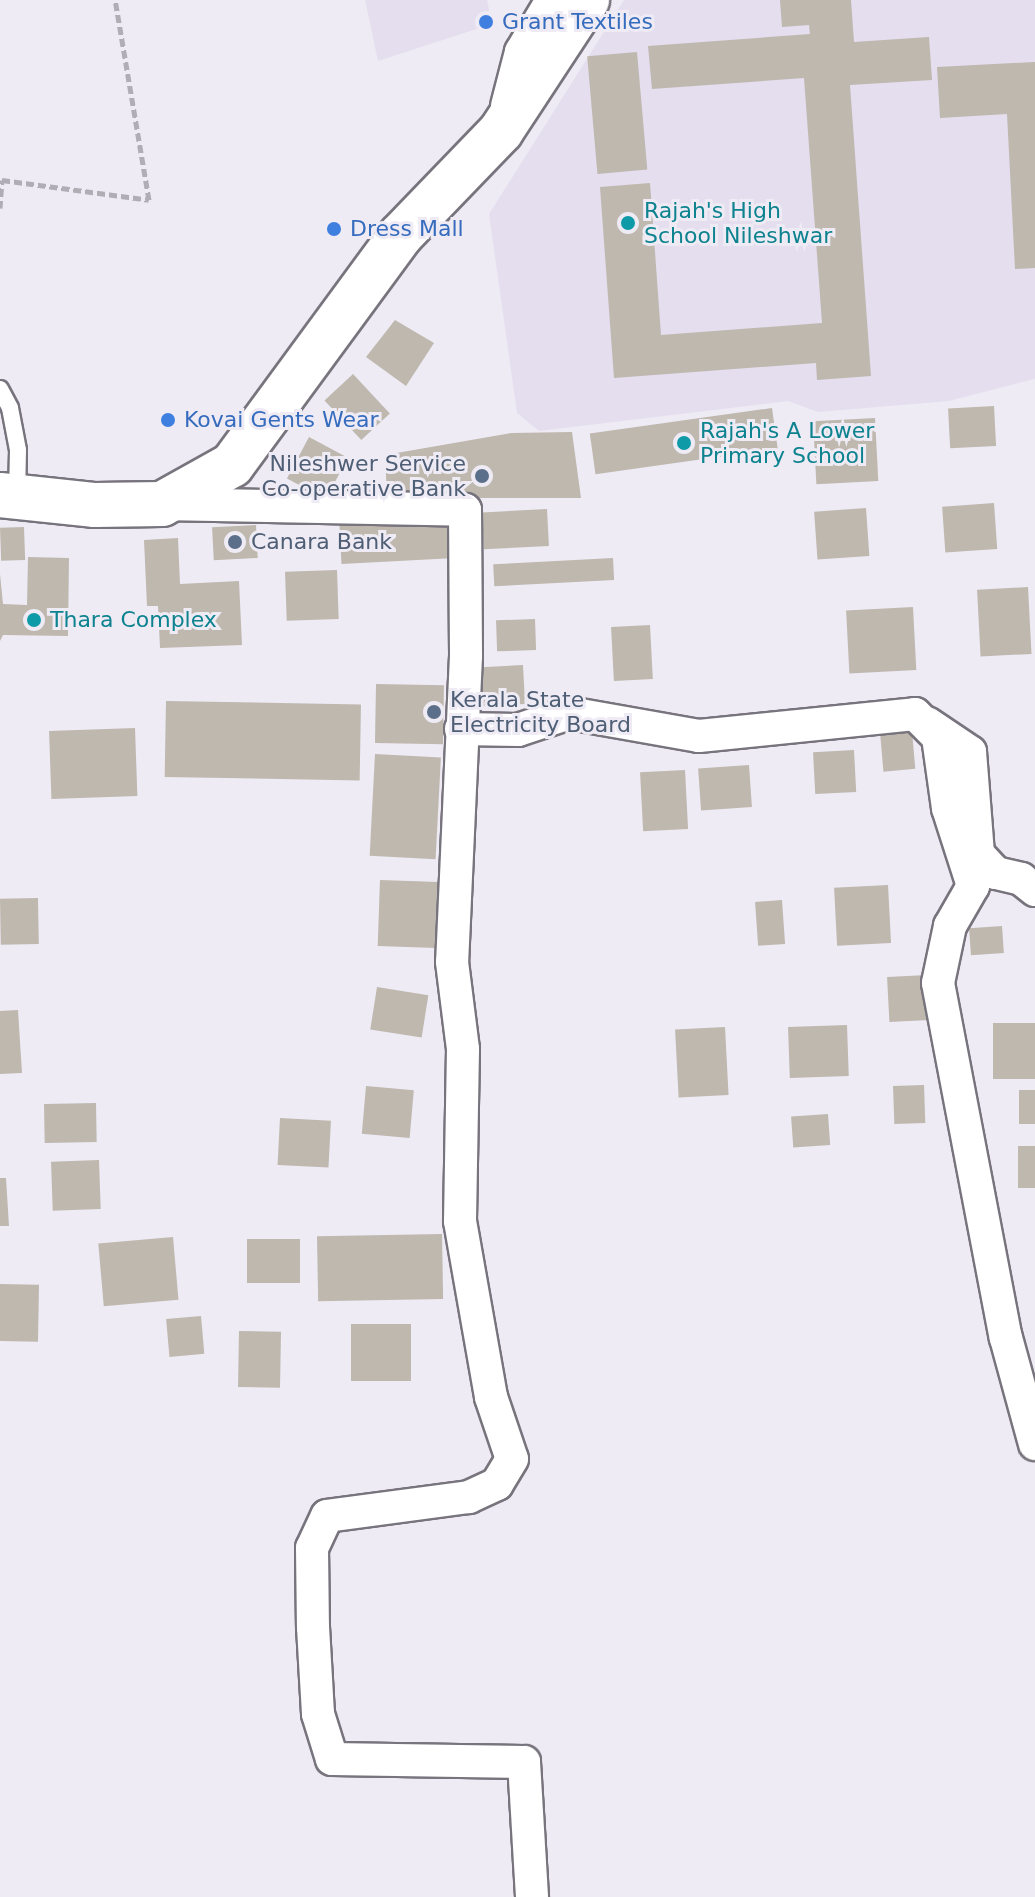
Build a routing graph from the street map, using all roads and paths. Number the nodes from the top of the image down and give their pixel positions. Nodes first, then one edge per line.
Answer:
1 (115, 0) edge
2 (552, 0) edge
3 (587, 0) edge
4 (501, 131) junction
5 (0, 208) edge
6 (0, 389) edge
7 (8, 495) edge
8 (162, 504) junction
9 (921, 721) junction
10 (461, 729) junction
11 (1035, 890) edge
12 (1035, 1444) edge
13 (532, 1897) edge

1 - 5 path
2 - 4 street
3 - 4 main road
4 - 8 main road
6 - 7 lane
7 - 8 main road
8 - 10 street
9 - 10 street
9 - 11 street
9 - 12 street
10 - 13 street

